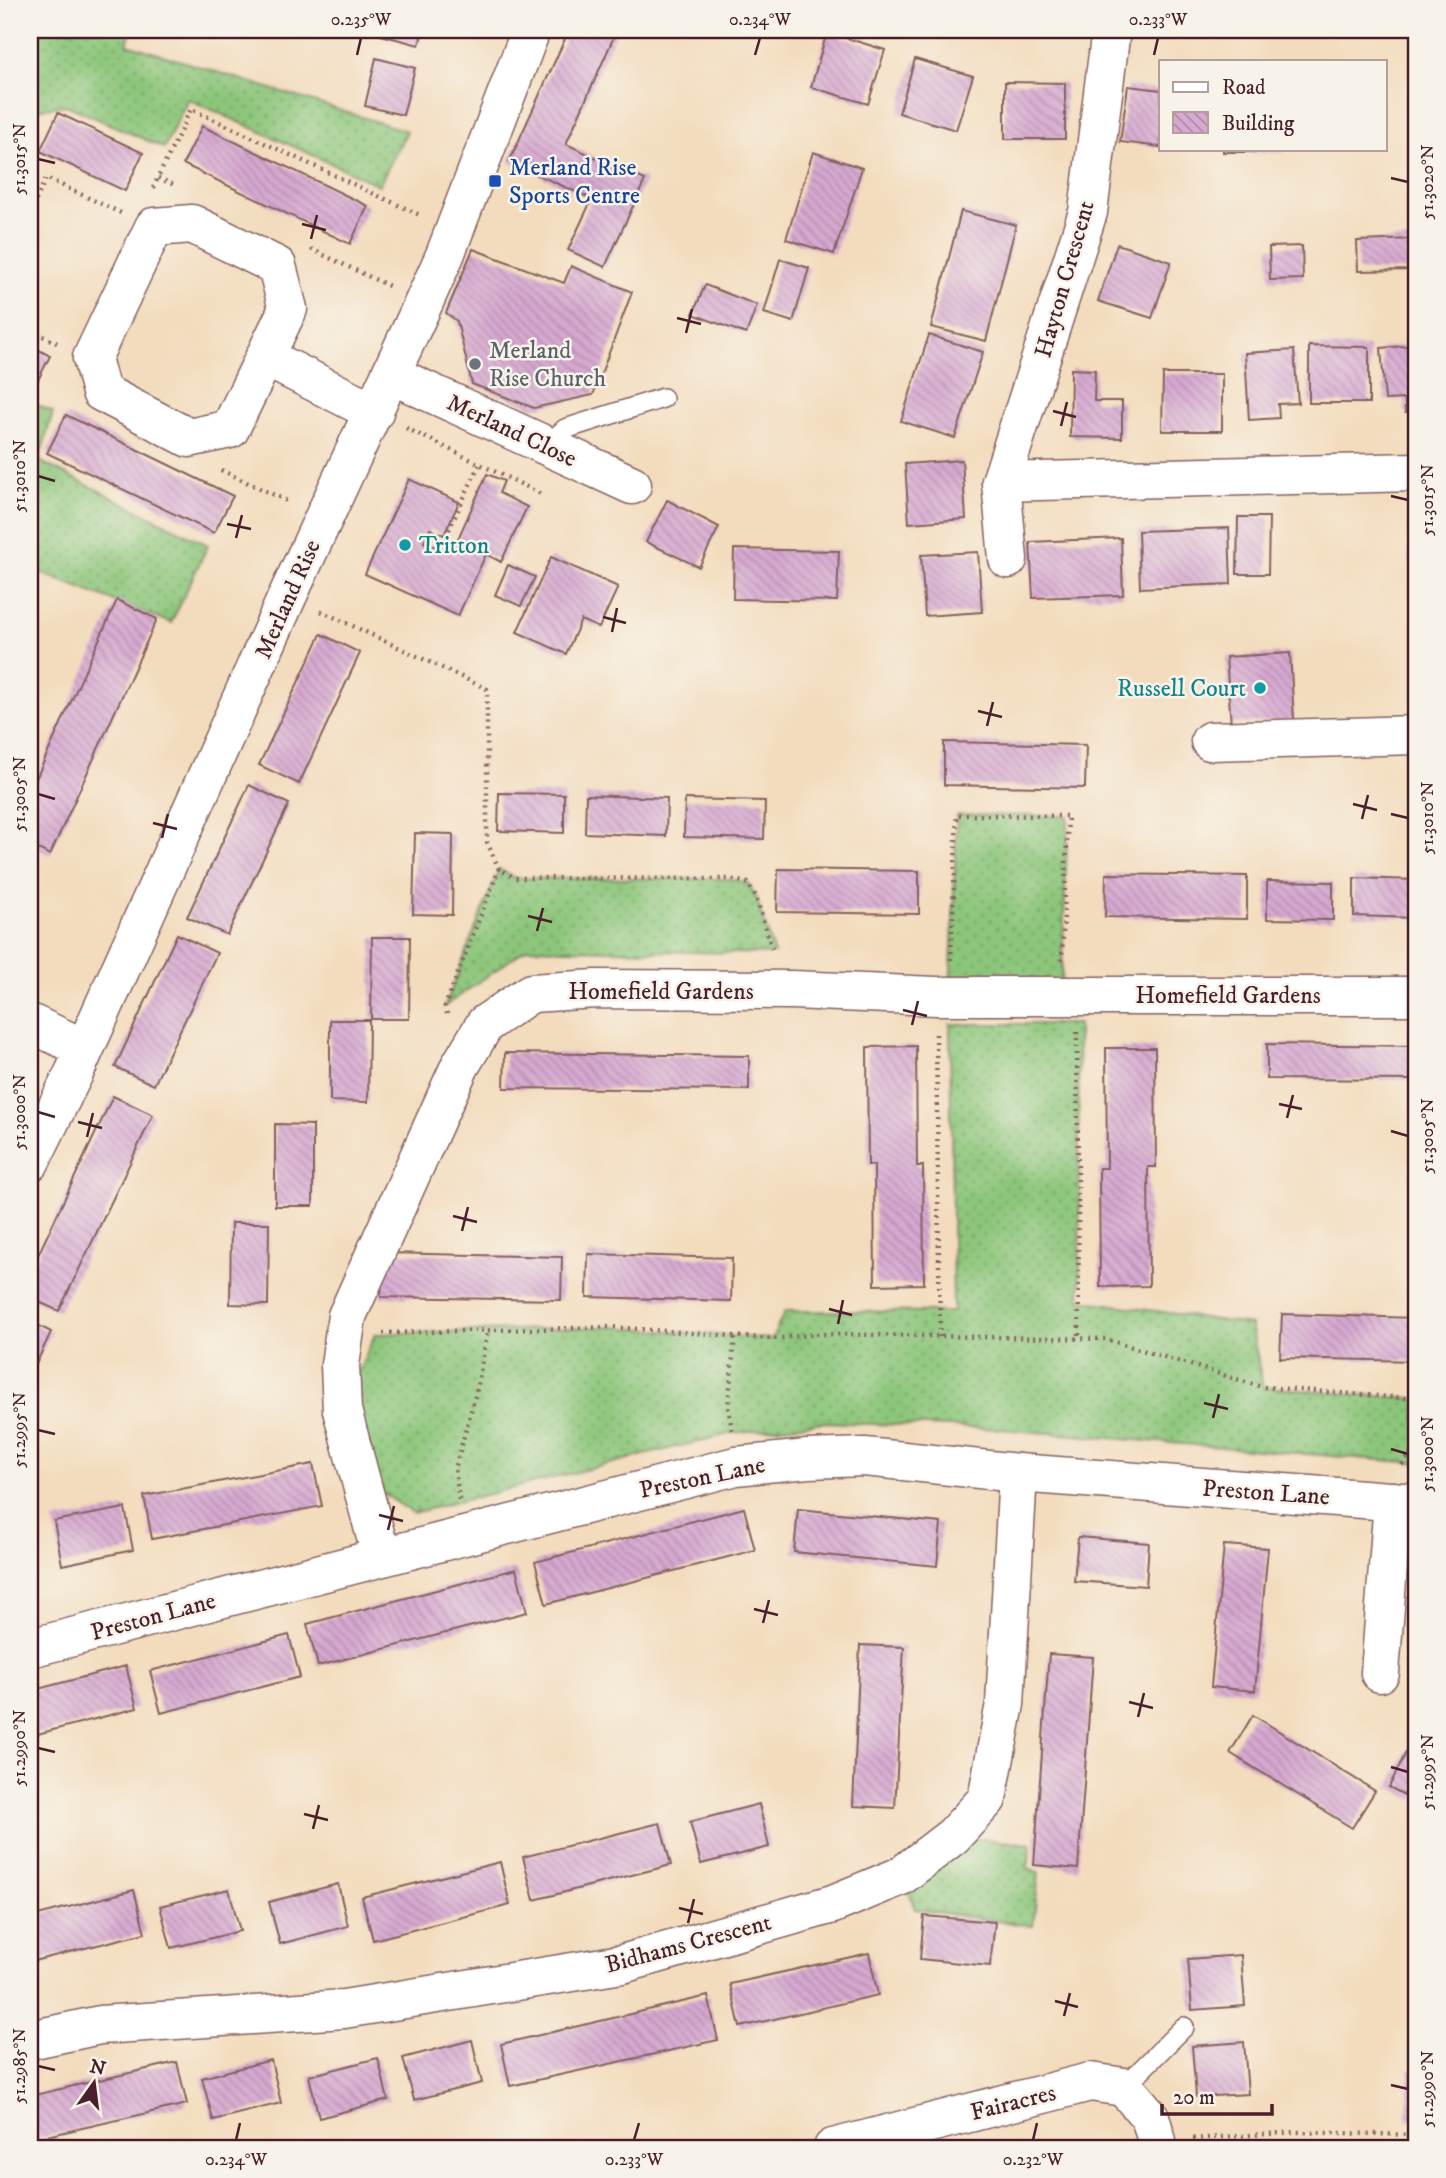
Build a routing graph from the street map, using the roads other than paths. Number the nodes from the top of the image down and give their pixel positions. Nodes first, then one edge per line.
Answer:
1 (531, 30) edge
2 (1111, 30) edge
3 (265, 357) junction
4 (392, 374) junction
5 (663, 398) dead end
6 (374, 412) junction
7 (547, 446) junction
8 (1416, 472) edge
9 (1001, 482) junction
10 (632, 485) dead end
11 (1008, 559) dead end
12 (1416, 734) edge
13 (1210, 741) dead end
14 (1416, 996) edge
15 (30, 1023) edge
16 (83, 1048) junction
17 (30, 1163) edge
18 (1018, 1473) junction
19 (1405, 1502) edge
20 (381, 1556) junction
21 (30, 1648) edge
22 (1380, 1673) dead end
23 (1184, 2027) dead end
24 (30, 2040) edge
25 (1124, 2087) junction
26 (1157, 2145) edge
27 (833, 2148) edge

1 - 4 street, Merland Rise
2 - 9 street, Hayton Crescent
3 - 3 street
3 - 6 street
4 - 6 street, Merland Rise
4 - 7 street, Merland Close
5 - 7 lane
6 - 16 street, Merland Rise
7 - 10 street, Merland Close
8 - 9 street
9 - 11 street, Hayton Crescent
12 - 13 street
14 - 20 street, Homefield Gardens
15 - 16 street
16 - 17 street, Merland Rise
18 - 19 street, Preston Lane
18 - 20 street, Preston Lane
18 - 24 street, Bidhams Crescent
19 - 22 street, Preston Lane
20 - 21 street, Preston Lane
23 - 25 lane
25 - 26 street
25 - 27 street, Fairacres

